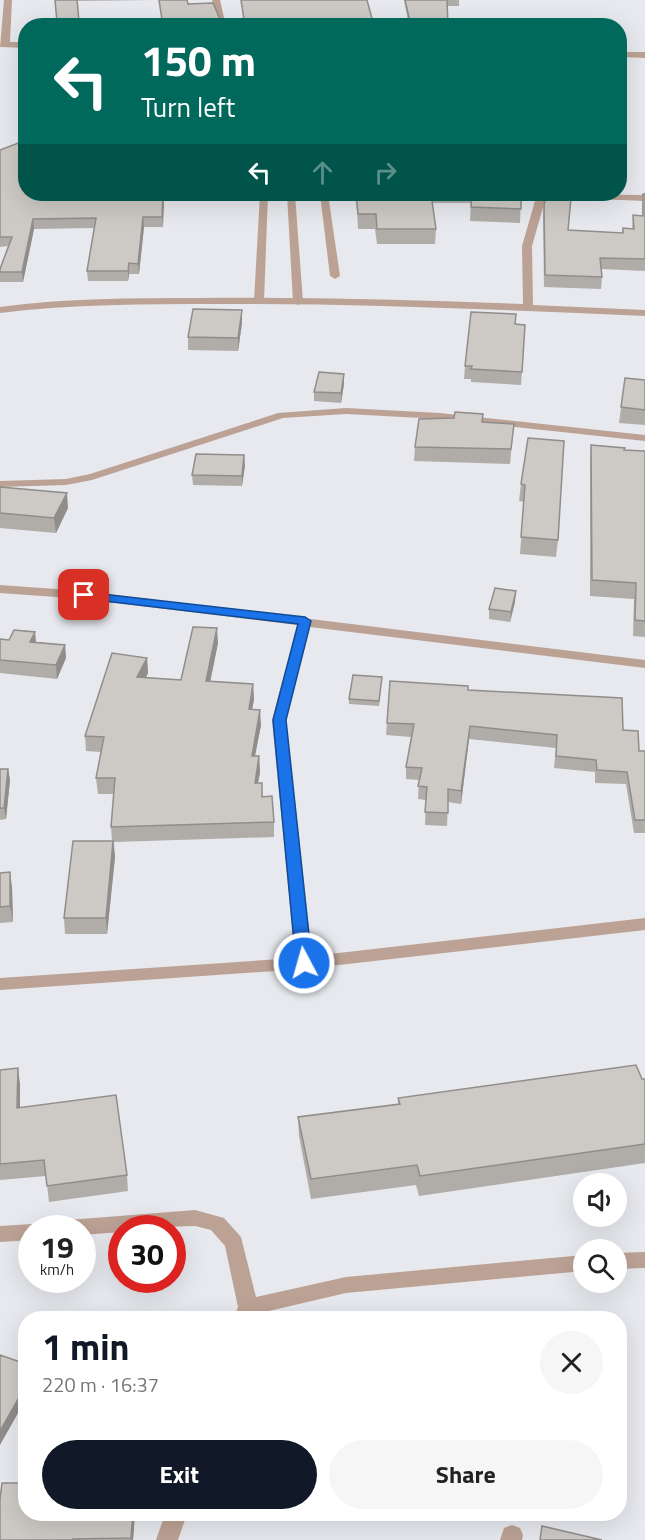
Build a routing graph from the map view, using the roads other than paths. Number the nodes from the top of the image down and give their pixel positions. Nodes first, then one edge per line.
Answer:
1 (8, 0) edge
2 (216, 0) edge
3 (221, 18) edge
4 (3, 44) edge
5 (18, 45) edge
6 (627, 55) edge
7 (645, 56) edge
8 (627, 197) edge
9 (645, 198) edge
10 (264, 201) edge
11 (291, 201) edge
12 (325, 201) edge
13 (540, 201) edge
14 (335, 276) dead end
15 (259, 301) junction
16 (298, 302) junction
17 (528, 307) junction
18 (0, 310) edge
19 (645, 313) edge
20 (645, 438) edge
21 (0, 484) edge
22 (0, 590) edge
23 (305, 621) junction
24 (645, 664) edge
25 (645, 924) edge
26 (304, 963) junction
27 (0, 984) edge
28 (96, 1226) edge
29 (18, 1233) edge
30 (0, 1234) edge
31 (645, 1260) edge
32 (627, 1261) edge
33 (573, 1264) edge
34 (246, 1311) edge
35 (253, 1311) edge
36 (174, 1521) edge
37 (167, 1540) edge

1 - 4 street
2 - 3 street
4 - 5 street
6 - 7 street
8 - 9 street
10 - 15 lane
11 - 16 lane
12 - 14 lane
13 - 17 street
15 - 16 street
15 - 18 street
16 - 17 street
17 - 19 street
20 - 21 lane
22 - 23 street
23 - 24 street
23 - 26 street
25 - 26 street
26 - 27 street
28 - 34 street
29 - 30 street
31 - 32 street
33 - 35 street
36 - 37 street

